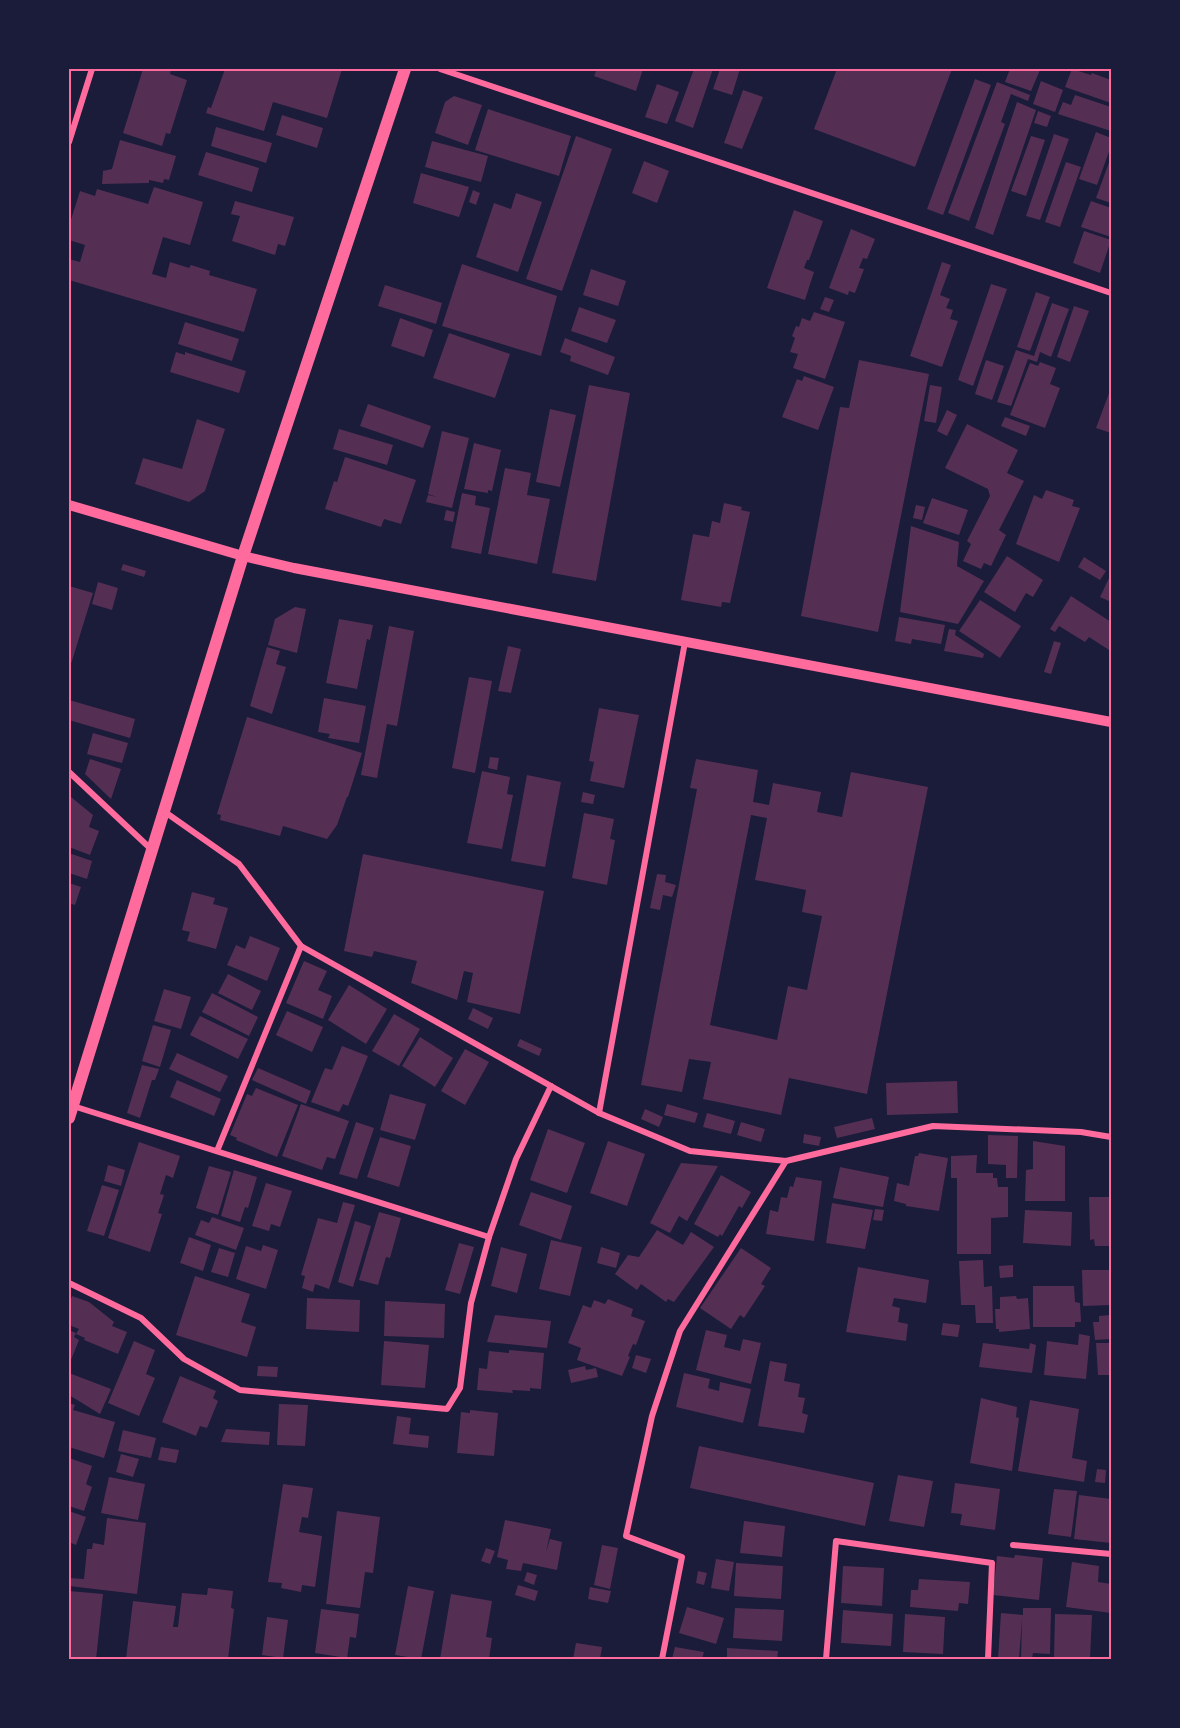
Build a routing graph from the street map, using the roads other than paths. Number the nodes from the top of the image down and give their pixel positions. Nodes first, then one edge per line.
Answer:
1 (92, 69) edge
2 (405, 69) edge
3 (440, 69) edge
4 (69, 141) edge
5 (1111, 293) edge
6 (69, 505) edge
7 (243, 556) junction
8 (685, 642) junction
9 (1111, 722) edge
10 (69, 772) edge
11 (165, 812) junction
12 (153, 850) junction
13 (301, 946) junction
14 (551, 1086) junction
15 (71, 1112) edge
16 (599, 1113) junction
17 (1111, 1137) edge
18 (217, 1151) junction
19 (786, 1161) junction
20 (489, 1237) junction
21 (69, 1282) edge
22 (1013, 1545) dead end
23 (1111, 1554) edge
24 (662, 1659) edge
25 (826, 1659) edge
26 (988, 1659) edge

1 - 4 street
2 - 7 main road
3 - 5 street
6 - 7 street
7 - 8 street
7 - 11 main road
8 - 9 street
8 - 16 street
10 - 12 street
11 - 12 main road
11 - 13 street
12 - 15 main road
13 - 14 street
13 - 18 street
14 - 16 street
14 - 20 street
15 - 18 street
16 - 19 street
17 - 19 street
18 - 20 street
19 - 24 street
20 - 21 street
22 - 23 street
25 - 26 street

